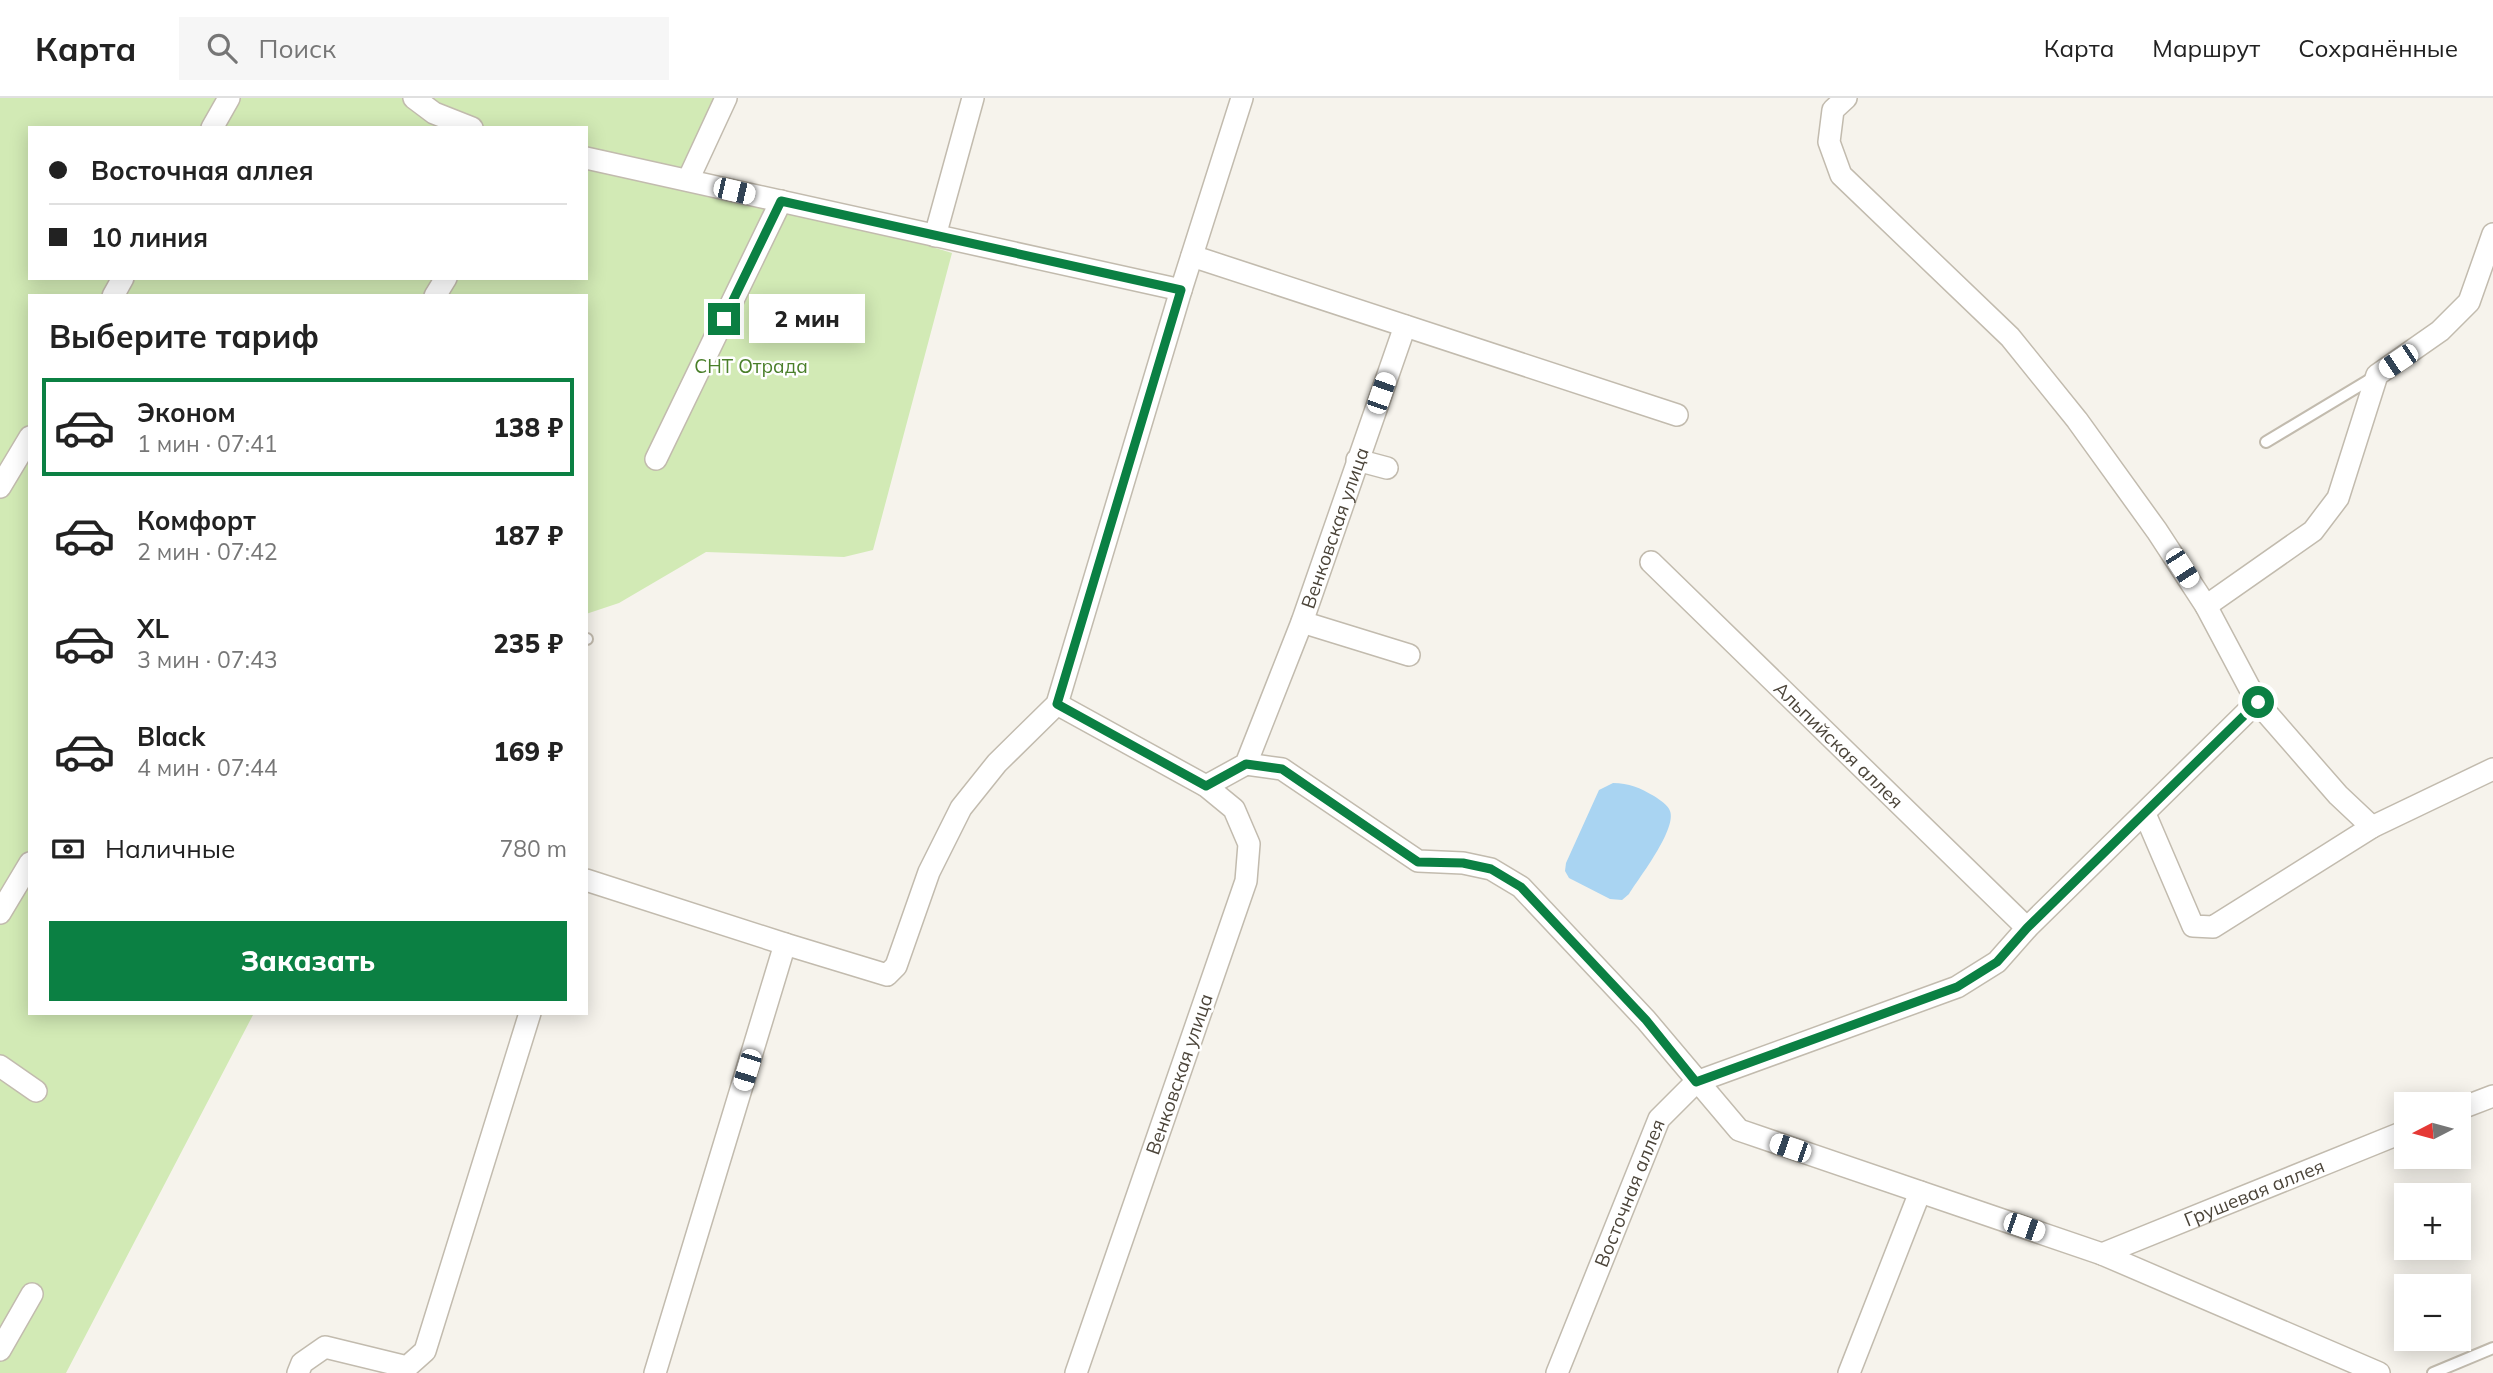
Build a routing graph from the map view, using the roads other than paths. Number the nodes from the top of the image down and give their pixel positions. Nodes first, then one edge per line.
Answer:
1 (229, 98) edge
2 (414, 98) edge
3 (726, 98) edge
4 (972, 98) edge
5 (1242, 98) edge
6 (1846, 98) edge
7 (213, 126) edge
8 (467, 126) edge
9 (588, 158) edge
10 (688, 180) junction
11 (781, 201) junction
12 (2493, 234) edge
13 (935, 236) junction
14 (1192, 256) junction
15 (1181, 290) junction
16 (1405, 326) junction
17 (2377, 375) junction
18 (1677, 415) dead end
19 (28, 439) edge
20 (2266, 442) dead end
21 (656, 459) dead end
22 (1357, 460) junction
23 (1387, 468) dead end
24 (0, 487) edge
25 (1651, 562) dead end
26 (2206, 606) junction
27 (1302, 622) junction
28 (1409, 655) dead end
29 (2258, 702) junction
30 (1057, 704) junction
31 (1246, 764) junction
32 (2493, 769) edge
33 (1206, 786) junction
34 (2145, 814) junction
35 (2371, 827) junction
36 (28, 866) edge
37 (588, 881) edge
38 (0, 914) edge
39 (2027, 928) junction
40 (785, 944) junction
41 (529, 1015) edge
42 (0, 1066) edge
43 (1696, 1082) junction
44 (36, 1091) dead end
45 (2493, 1096) edge
46 (2471, 1105) edge
47 (2394, 1136) edge
48 (1920, 1192) junction
49 (2102, 1254) junction
50 (32, 1294) dead end
51 (2493, 1348) edge
52 (0, 1350) edge
53 (298, 1373) edge
54 (655, 1373) edge
55 (1076, 1373) edge
56 (1557, 1373) edge
57 (1849, 1373) edge
58 (2379, 1373) edge
59 (2433, 1373) edge

1 - 7 street
2 - 8 street
3 - 10 street
4 - 13 street
5 - 14 street
6 - 26 street
9 - 10 street
10 - 11 street
11 - 13 street
11 - 21 street
12 - 17 street
13 - 15 street
14 - 15 street
14 - 16 street
15 - 30 street
16 - 18 street
16 - 22 street, Венковская улица
17 - 20 lane
17 - 26 street
19 - 24 street
22 - 23 street
22 - 27 street, Венковская улица
25 - 39 street, Альпийская аллея
26 - 29 street
27 - 28 street
27 - 31 street, Венковская улица
29 - 34 street, Восточная аллея
29 - 35 street
30 - 33 street, Венковская улица
30 - 40 street
31 - 33 street
31 - 43 street
32 - 35 street
33 - 55 street, Венковская улица
34 - 35 street
34 - 39 street, Восточная аллея
36 - 38 street
37 - 40 street
39 - 43 street, Восточная аллея
40 - 54 street
41 - 53 street
42 - 44 street
43 - 48 street
43 - 56 street, Восточная аллея
45 - 46 street
47 - 49 street, Грушевая аллея
48 - 49 street
48 - 57 street
49 - 58 street
50 - 52 street
51 - 59 lane

